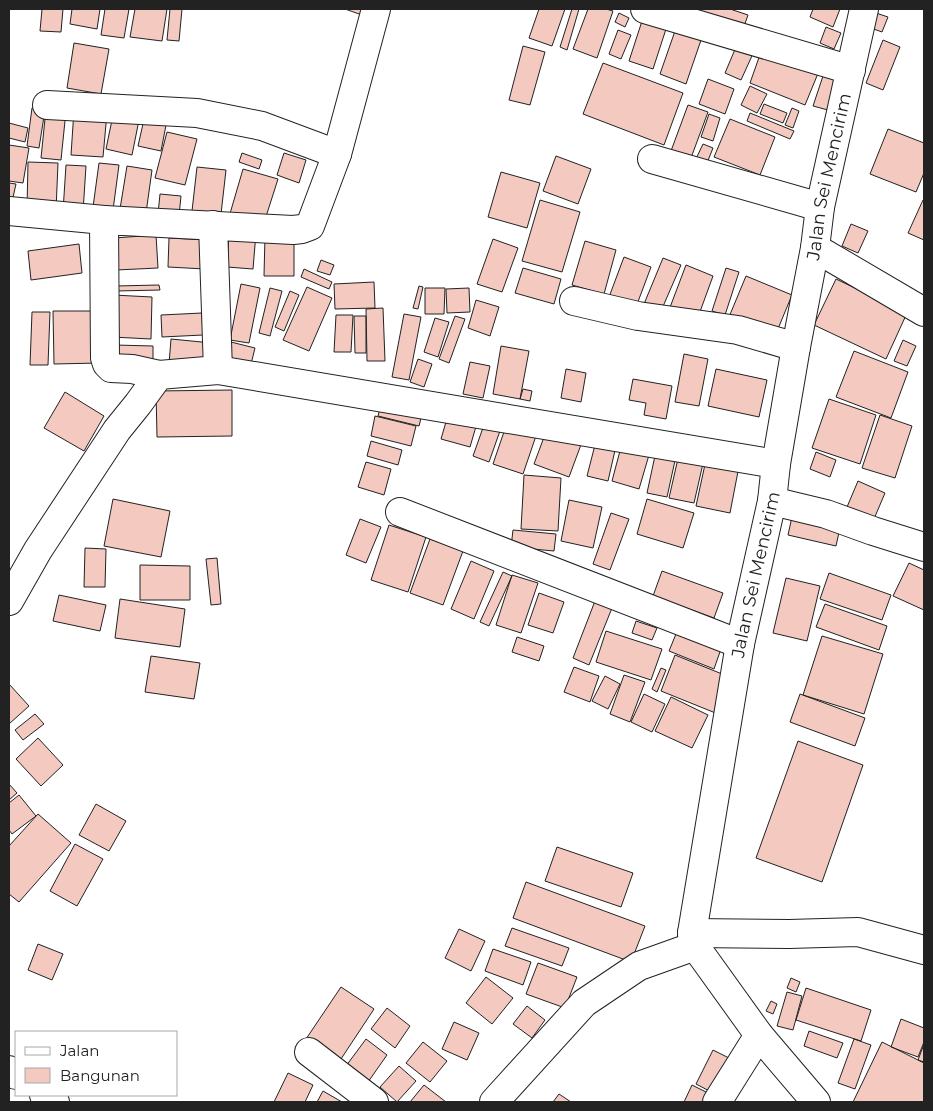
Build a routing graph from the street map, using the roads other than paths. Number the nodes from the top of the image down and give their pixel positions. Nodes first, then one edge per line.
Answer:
1 (376, 9) edge
2 (645, 9) edge
3 (864, 9) edge
4 (851, 70) junction
5 (47, 105) dead end
6 (337, 154) junction
7 (652, 159) dead end
8 (820, 207) junction
9 (9, 211) edge
10 (104, 220) junction
11 (213, 225) junction
12 (815, 248) junction
13 (574, 301) dead end
14 (924, 312) edge
15 (796, 347) junction
16 (218, 370) junction
17 (159, 375) junction
18 (776, 464) junction
19 (772, 502) junction
20 (400, 512) dead end
21 (924, 547) edge
22 (13, 584) edge
23 (740, 644) junction
24 (694, 940) junction
25 (924, 950) edge
26 (759, 1035) junction
27 (310, 1052) dead end
28 (374, 1102) edge
29 (494, 1102) edge
30 (717, 1102) edge
31 (816, 1102) edge

1 - 6 street
2 - 4 street
3 - 4 street, Jalan Sei Mencirim
4 - 8 street, Jalan Sei Mencirim
5 - 6 street
6 - 11 street
7 - 8 street
8 - 12 street, Jalan Sei Mencirim
9 - 10 street
10 - 11 street
10 - 17 street
11 - 16 street
12 - 14 street
12 - 15 street, Jalan Sei Mencirim
13 - 15 street
15 - 18 street, Jalan Sei Mencirim
16 - 17 street
16 - 18 street
17 - 22 street
18 - 19 street, Jalan Sei Mencirim
19 - 21 street
19 - 23 street, Jalan Sei Mencirim
20 - 23 street
23 - 24 street, Jalan Sei Mencirim
24 - 25 street
24 - 26 street
24 - 29 street
26 - 30 street
26 - 31 street
27 - 28 street

